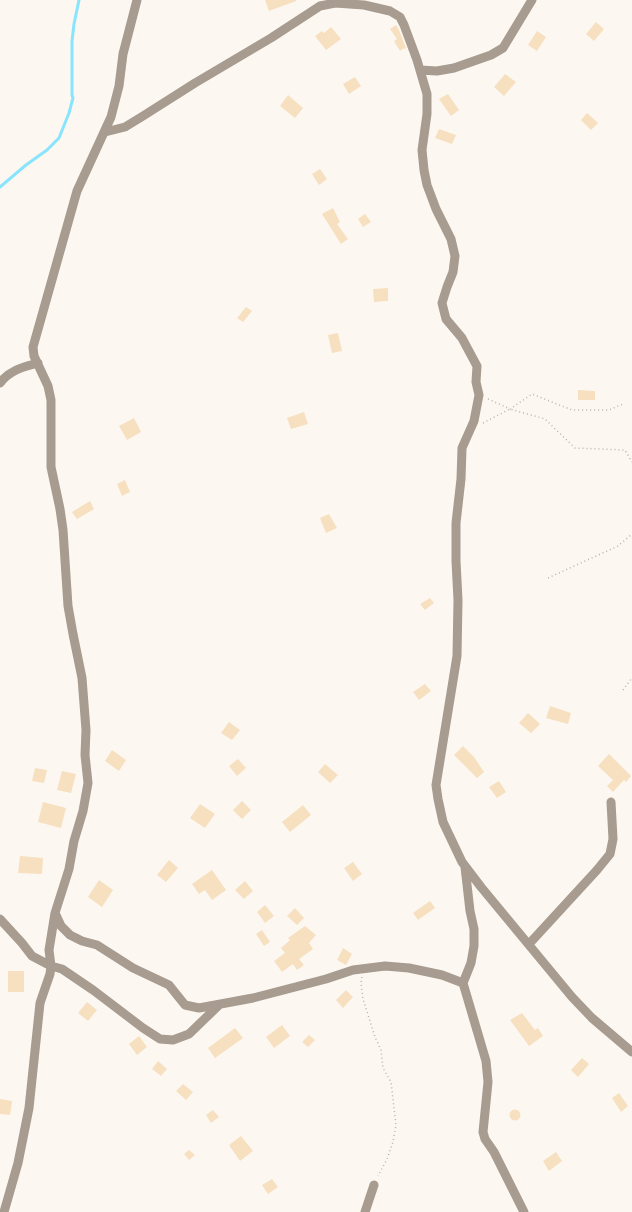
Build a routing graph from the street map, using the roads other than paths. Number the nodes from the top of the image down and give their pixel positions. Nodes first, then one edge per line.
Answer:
1 (137, 0) edge
2 (532, 0) edge
3 (420, 70) junction
4 (105, 132) junction
5 (38, 363) junction
6 (0, 383) edge
7 (611, 802) dead end
8 (465, 866) junction
9 (55, 913) junction
10 (0, 919) edge
11 (528, 944) junction
12 (51, 966) junction
13 (463, 983) junction
14 (219, 1005) junction
15 (632, 1052) edge
16 (374, 1185) road end
17 (4, 1212) edge
18 (365, 1212) edge
19 (524, 1212) edge

1 - 4 street
2 - 3 street
3 - 4 street
3 - 8 street
4 - 5 street
5 - 6 street
5 - 9 street
7 - 11 street
8 - 11 street
8 - 13 street
9 - 12 street
9 - 14 street
10 - 12 street
11 - 15 street
12 - 14 street
12 - 17 street
13 - 14 street
13 - 19 street
16 - 18 street

